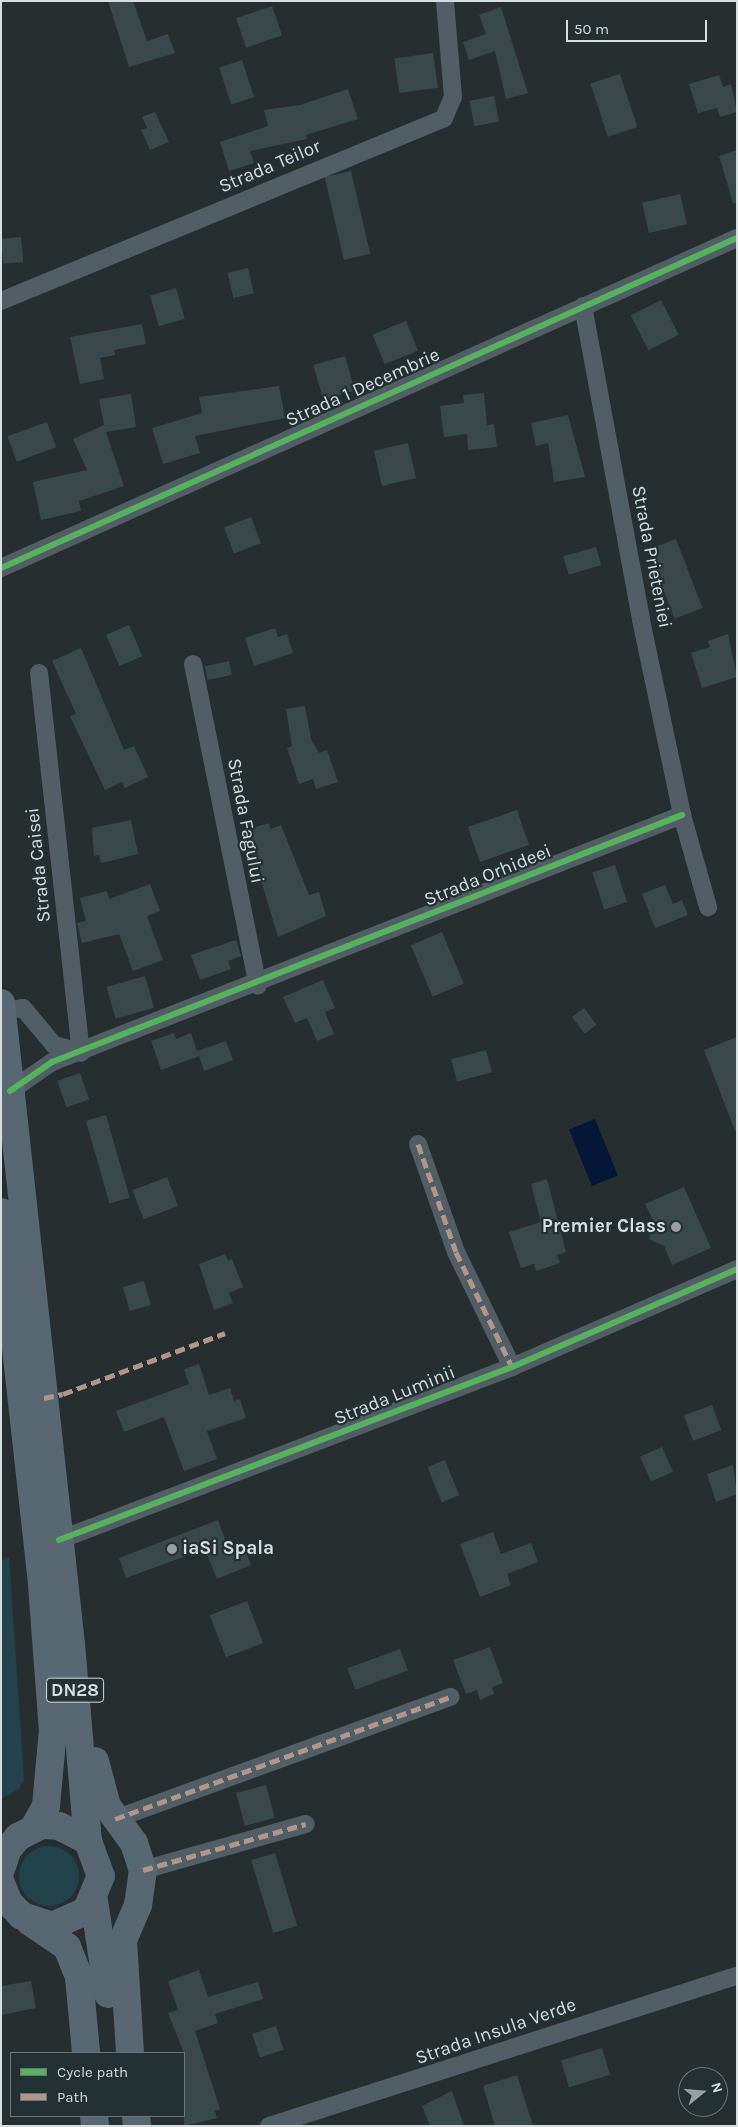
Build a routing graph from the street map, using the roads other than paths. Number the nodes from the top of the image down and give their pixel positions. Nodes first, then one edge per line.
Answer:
1 (445, 1) edge
2 (737, 238) edge
3 (1, 302) edge
4 (583, 306) junction
5 (1, 568) edge
6 (192, 664) dead end
7 (39, 673) dead end
8 (682, 815) junction
9 (708, 907) dead end
10 (258, 985) junction
11 (2, 1007) edge
12 (82, 1052) junction
13 (10, 1091) junction
14 (418, 1144) dead end
15 (1, 1212) edge
16 (737, 1268) edge
17 (512, 1367) junction
18 (59, 1540) junction
19 (71, 1644) junction
20 (450, 1697) dead end
21 (116, 1819) junction
22 (306, 1824) dead end
23 (34, 1828) junction
24 (88, 1841) junction
25 (1, 1869) edge
26 (143, 1870) junction
27 (1, 1882) edge
28 (94, 1901) junction
29 (29, 1921) junction
30 (737, 1976) edge
31 (86, 2052) edge
32 (113, 2052) edge
33 (130, 2052) edge
34 (269, 2126) edge

1 - 3 street, Strada Teilor
2 - 4 street, Strada 1 Decembrie
4 - 5 street, Strada 1 Decembrie
4 - 8 street, Strada Prieteniei
6 - 10 street, Strada Fagului
7 - 12 street, Strada Caisei
8 - 9 street, Strada Prieteniei
8 - 10 street, Strada Orhideei
10 - 12 street, Strada Orhideei
11 - 12 street
11 - 13 highway, DN28
12 - 13 street, Strada Orhideei
13 - 18 highway, DN28
14 - 17 street
15 - 23 highway, DN28
16 - 17 street, Strada Luminii
17 - 18 street, Strada Luminii
18 - 19 highway, DN28
19 - 21 highway
19 - 24 highway, DN28
20 - 21 street
21 - 26 highway
22 - 26 street
23 - 24 highway
23 - 25 highway, DN28
24 - 28 highway, DN28
26 - 33 highway
27 - 29 highway
28 - 29 highway
28 - 32 highway, DN28
29 - 31 highway
30 - 34 street, Strada Insula Verde

